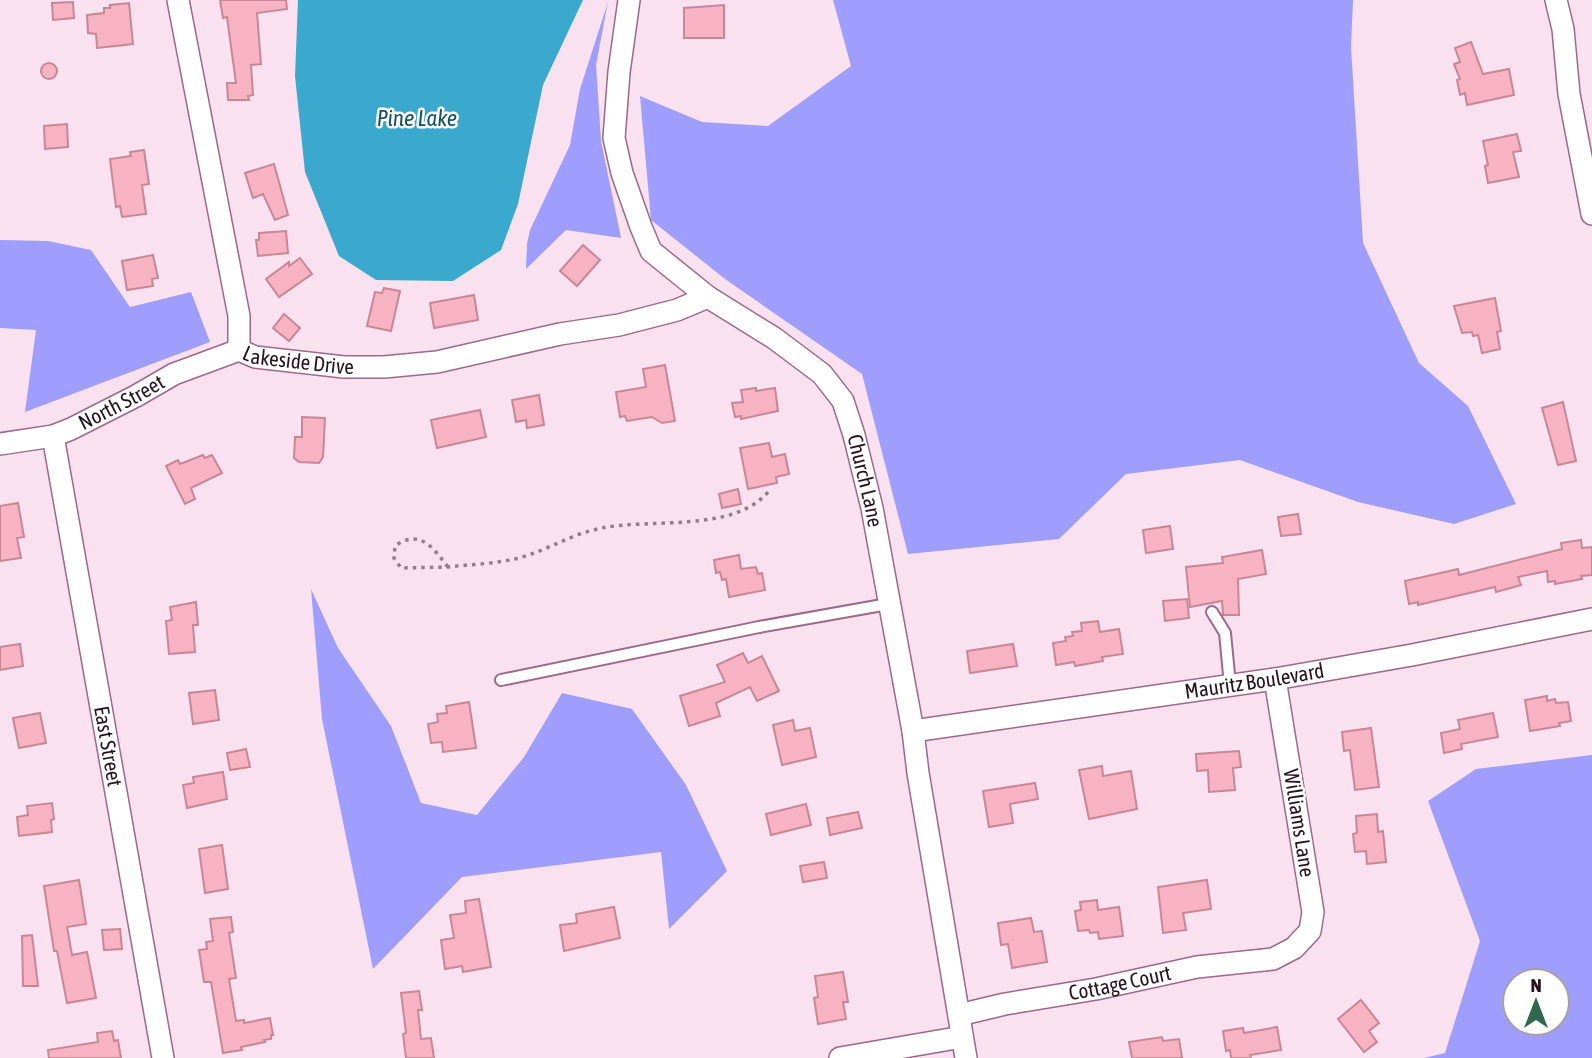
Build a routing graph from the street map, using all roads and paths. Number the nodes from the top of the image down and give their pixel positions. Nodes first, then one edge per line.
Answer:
1 (178, 0) edge
2 (629, 0) edge
3 (1556, 0) edge
4 (1586, 140) edge
5 (1592, 214) edge
6 (708, 297) junction
7 (239, 350) junction
8 (53, 436) junction
9 (0, 444) edge
10 (769, 491) dead end
11 (448, 567) junction
12 (888, 604) junction
13 (1212, 612) dead end
14 (1592, 619) edge
15 (1275, 679) junction
16 (501, 680) dead end
17 (1230, 685) junction
18 (913, 731) junction
19 (1282, 955) joint
20 (959, 1015) junction
21 (964, 1048) edge
22 (163, 1058) edge
23 (840, 1058) edge

1 - 7 street, Lakeside Drive
2 - 6 street, Church Lane
3 - 4 street
4 - 5 street
6 - 7 street, Lakeside Drive
6 - 12 street, Church Lane
7 - 8 street, North Street
8 - 9 street, North Street
8 - 22 street, East Street
10 - 11 path
11 - 11 path
12 - 16 lane
12 - 18 street, Church Lane
13 - 17 lane
14 - 15 street, Mauritz Boulevard
15 - 17 street, Mauritz Boulevard
15 - 19 street, Williams Lane
17 - 18 street, Mauritz Boulevard
18 - 20 street, Church Lane
19 - 20 street, Cottage Court
20 - 21 street, Church Lane
21 - 23 street

